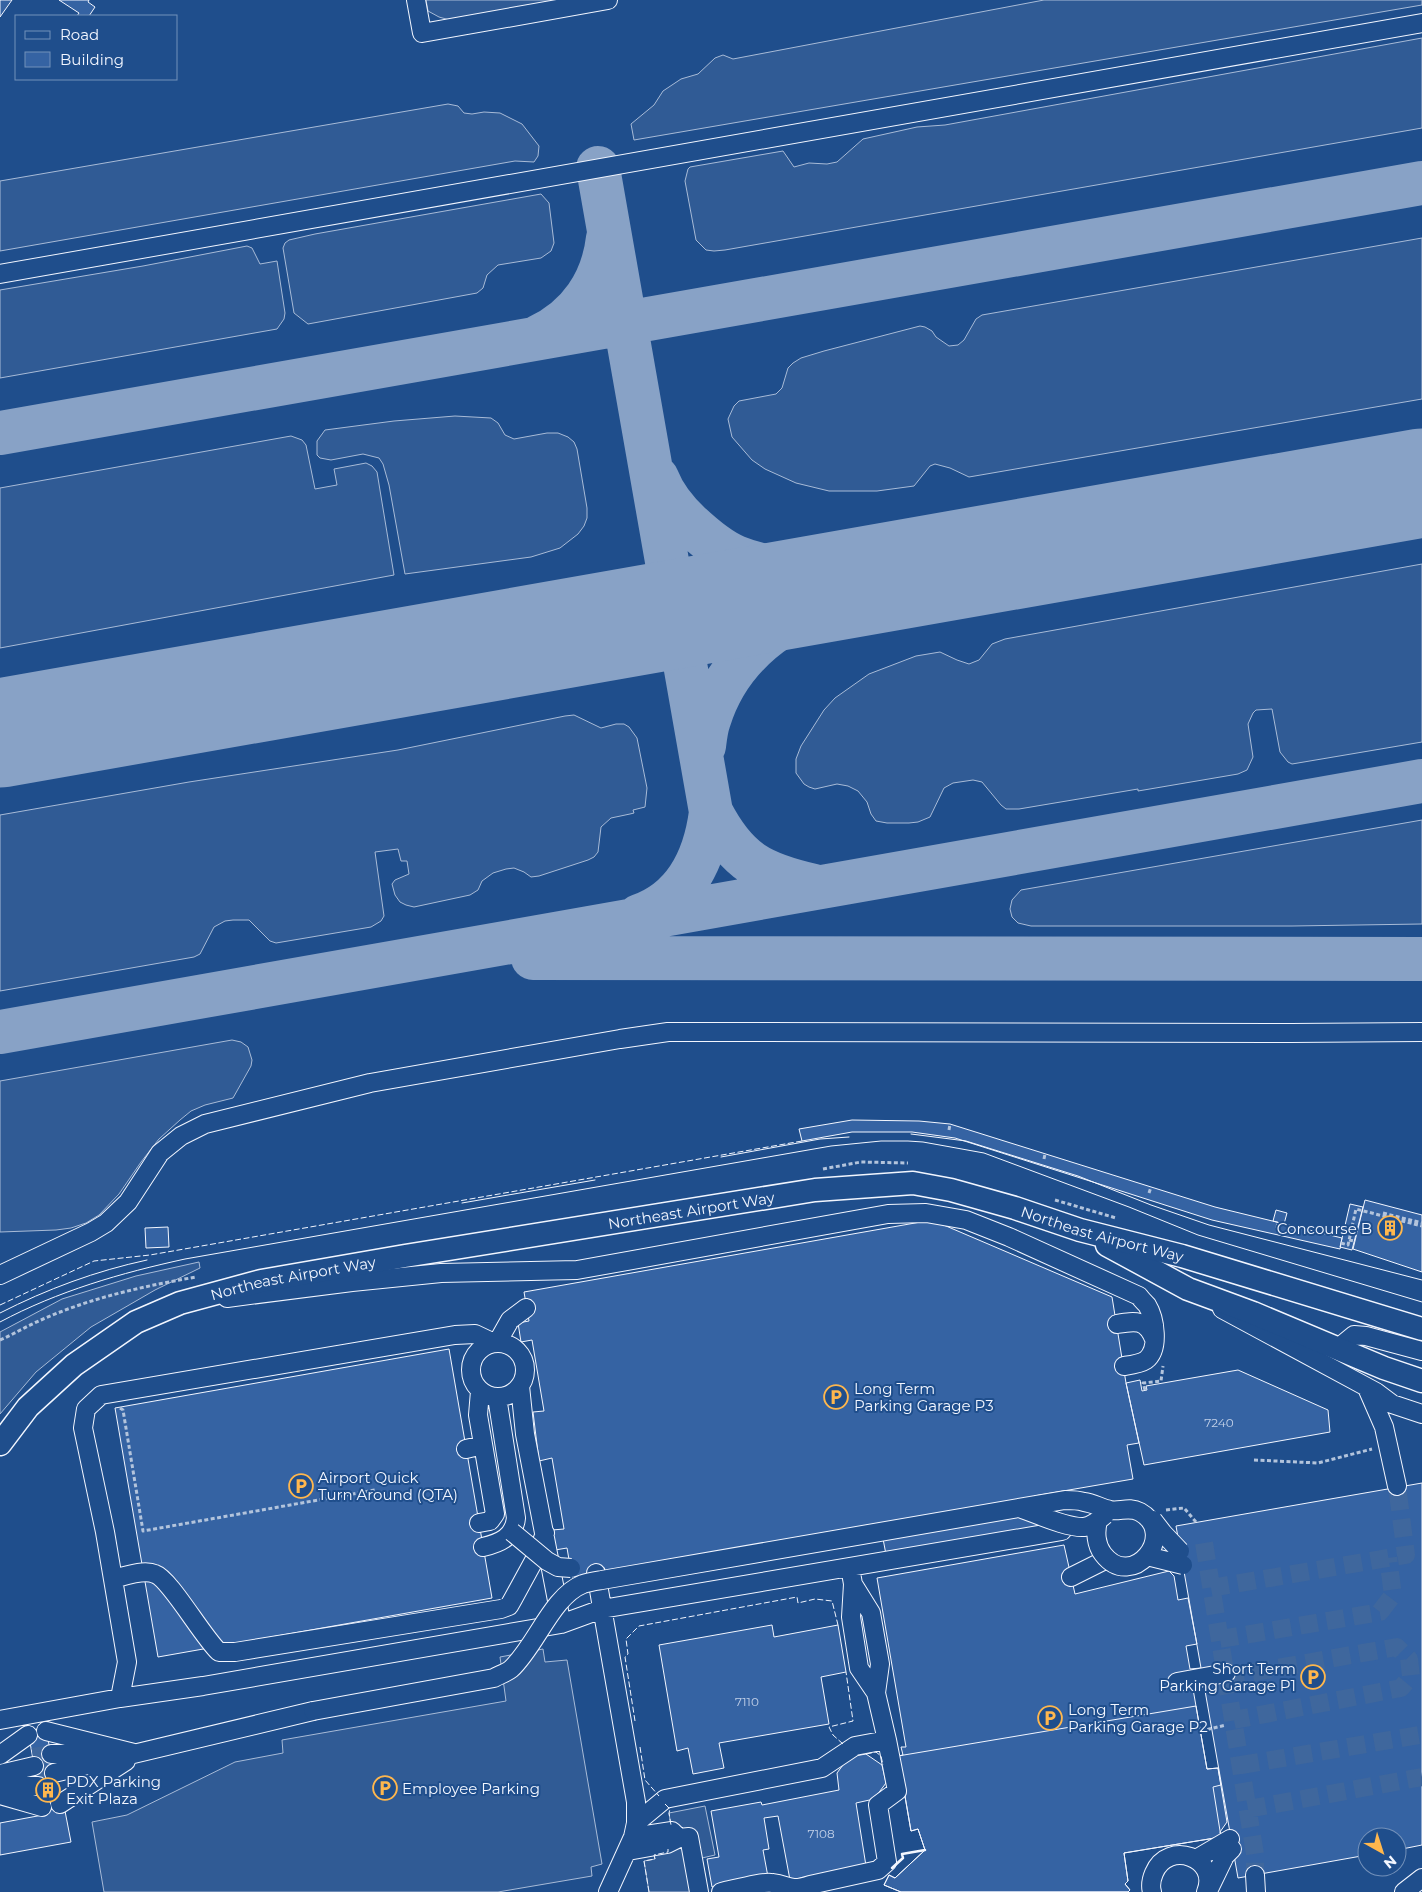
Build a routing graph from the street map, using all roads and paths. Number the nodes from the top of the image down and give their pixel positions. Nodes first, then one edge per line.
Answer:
1 (416, 0) edge
2 (608, 0) edge
3 (1422, 23) edge
4 (0, 274) edge
5 (1422, 1032) edge
6 (950, 1124) dead end
7 (949, 1130) dead end
8 (1045, 1154) dead end
9 (1044, 1159) dead end
10 (1151, 1187) dead end
11 (1149, 1193) dead end
12 (1382, 1213) dead end
13 (1278, 1222) dead end
14 (1422, 1224) edge
15 (1277, 1228) dead end
16 (1080, 1230) junction
17 (1348, 1240) junction
18 (1354, 1241) dead end
19 (1341, 1243) dead end
20 (0, 1275) edge
21 (1188, 1289) junction
22 (180, 1303) junction
23 (526, 1308) dead end
24 (1117, 1324) dead end
25 (1422, 1329) edge
26 (496, 1343) junction
27 (1337, 1349) junction
28 (1422, 1351) edge
29 (1422, 1380) edge
30 (520, 1386) junction
31 (1372, 1390) junction
32 (480, 1391) junction
33 (101, 1395) junction
34 (1422, 1402) edge
35 (498, 1404) junction
36 (1422, 1414) edge
37 (0, 1444) edge
38 (1388, 1445) junction
39 (1254, 1460) dead end
40 (1397, 1486) tunnel mouth
41 (375, 1490) dead end
42 (1020, 1508) junction
43 (1165, 1510) dead end
44 (1098, 1521) junction
45 (1196, 1522) dead end
46 (479, 1523) dead end
47 (1062, 1531) dead end
48 (512, 1532) junction
49 (544, 1533) junction
50 (483, 1547) dead end
51 (1147, 1556) junction
52 (1106, 1560) junction
53 (571, 1568) dead end
54 (596, 1572) dead end
55 (851, 1575) junction
56 (1071, 1577) dead end
57 (113, 1578) junction
58 (602, 1609) junction
59 (561, 1624) junction
60 (1226, 1673) tunnel mouth
61 (1177, 1682) dead end
62 (120, 1698) junction
63 (0, 1720) edge
64 (1226, 1726) dead end
65 (1200, 1731) dead end
66 (888, 1740) junction
67 (137, 1753) junction
68 (0, 1755) edge
69 (0, 1762) edge
70 (53, 1768) junction
71 (0, 1769) edge
72 (35, 1771) junction
73 (0, 1774) edge
74 (0, 1780) edge
75 (0, 1785) edge
76 (0, 1790) edge
77 (0, 1795) edge
78 (633, 1837) junction
79 (1196, 1859) junction
80 (1422, 1878) edge
81 (1422, 1890) edge
82 (608, 1892) edge
83 (699, 1892) edge
84 (721, 1892) edge
85 (1152, 1892) edge
86 (1206, 1892) edge
87 (1404, 1892) edge
88 (1413, 1892) edge

1 - 2 lane
3 - 4 lane
5 - 20 lane
6 - 7 path
8 - 9 path
10 - 11 path
12 - 14 path
13 - 15 path
14 - 17 path
16 - 21 main road
16 - 22 main road, Northeast Airport Way
16 - 25 main road, Northeast Airport Way
17 - 18 path
17 - 19 path
21 - 27 main road
21 - 31 lane
22 - 24 lane
22 - 37 main road, Northeast Airport Way
23 - 26 lane
26 - 30 lane
26 - 32 lane
26 - 33 lane
27 - 28 lane
27 - 29 main road
30 - 35 lane
30 - 49 lane
31 - 34 lane
31 - 36 lane
31 - 38 lane
32 - 35 lane
32 - 46 lane
33 - 41 path
33 - 57 lane
35 - 48 lane
38 - 39 path
38 - 40 lane
42 - 44 lane, bridge
42 - 44 lane, bridge
42 - 67 lane, bridge
43 - 45 path
44 - 51 lane, bridge
47 - 55 lane
48 - 50 lane
48 - 53 lane, bridge
49 - 57 lane
49 - 59 lane
51 - 52 lane, bridge
51 - 52 lane, bridge
52 - 56 lane
54 - 58 lane
55 - 58 lane
55 - 66 lane
57 - 62 lane
58 - 59 lane
58 - 78 lane
59 - 62 lane
60 - 61 lane
62 - 63 lane
64 - 65 path
66 - 78 lane
66 - 84 lane
67 - 70 lane
67 - 70 lane
67 - 70 lane
68 - 72 lane
69 - 72 lane
71 - 72 lane
72 - 73 lane
72 - 74 lane
72 - 75 lane
72 - 76 lane
72 - 77 lane
78 - 82 lane
78 - 83 lane
79 - 85 lane
79 - 86 lane
79 - 86 lane
80 - 87 lane
81 - 88 lane

